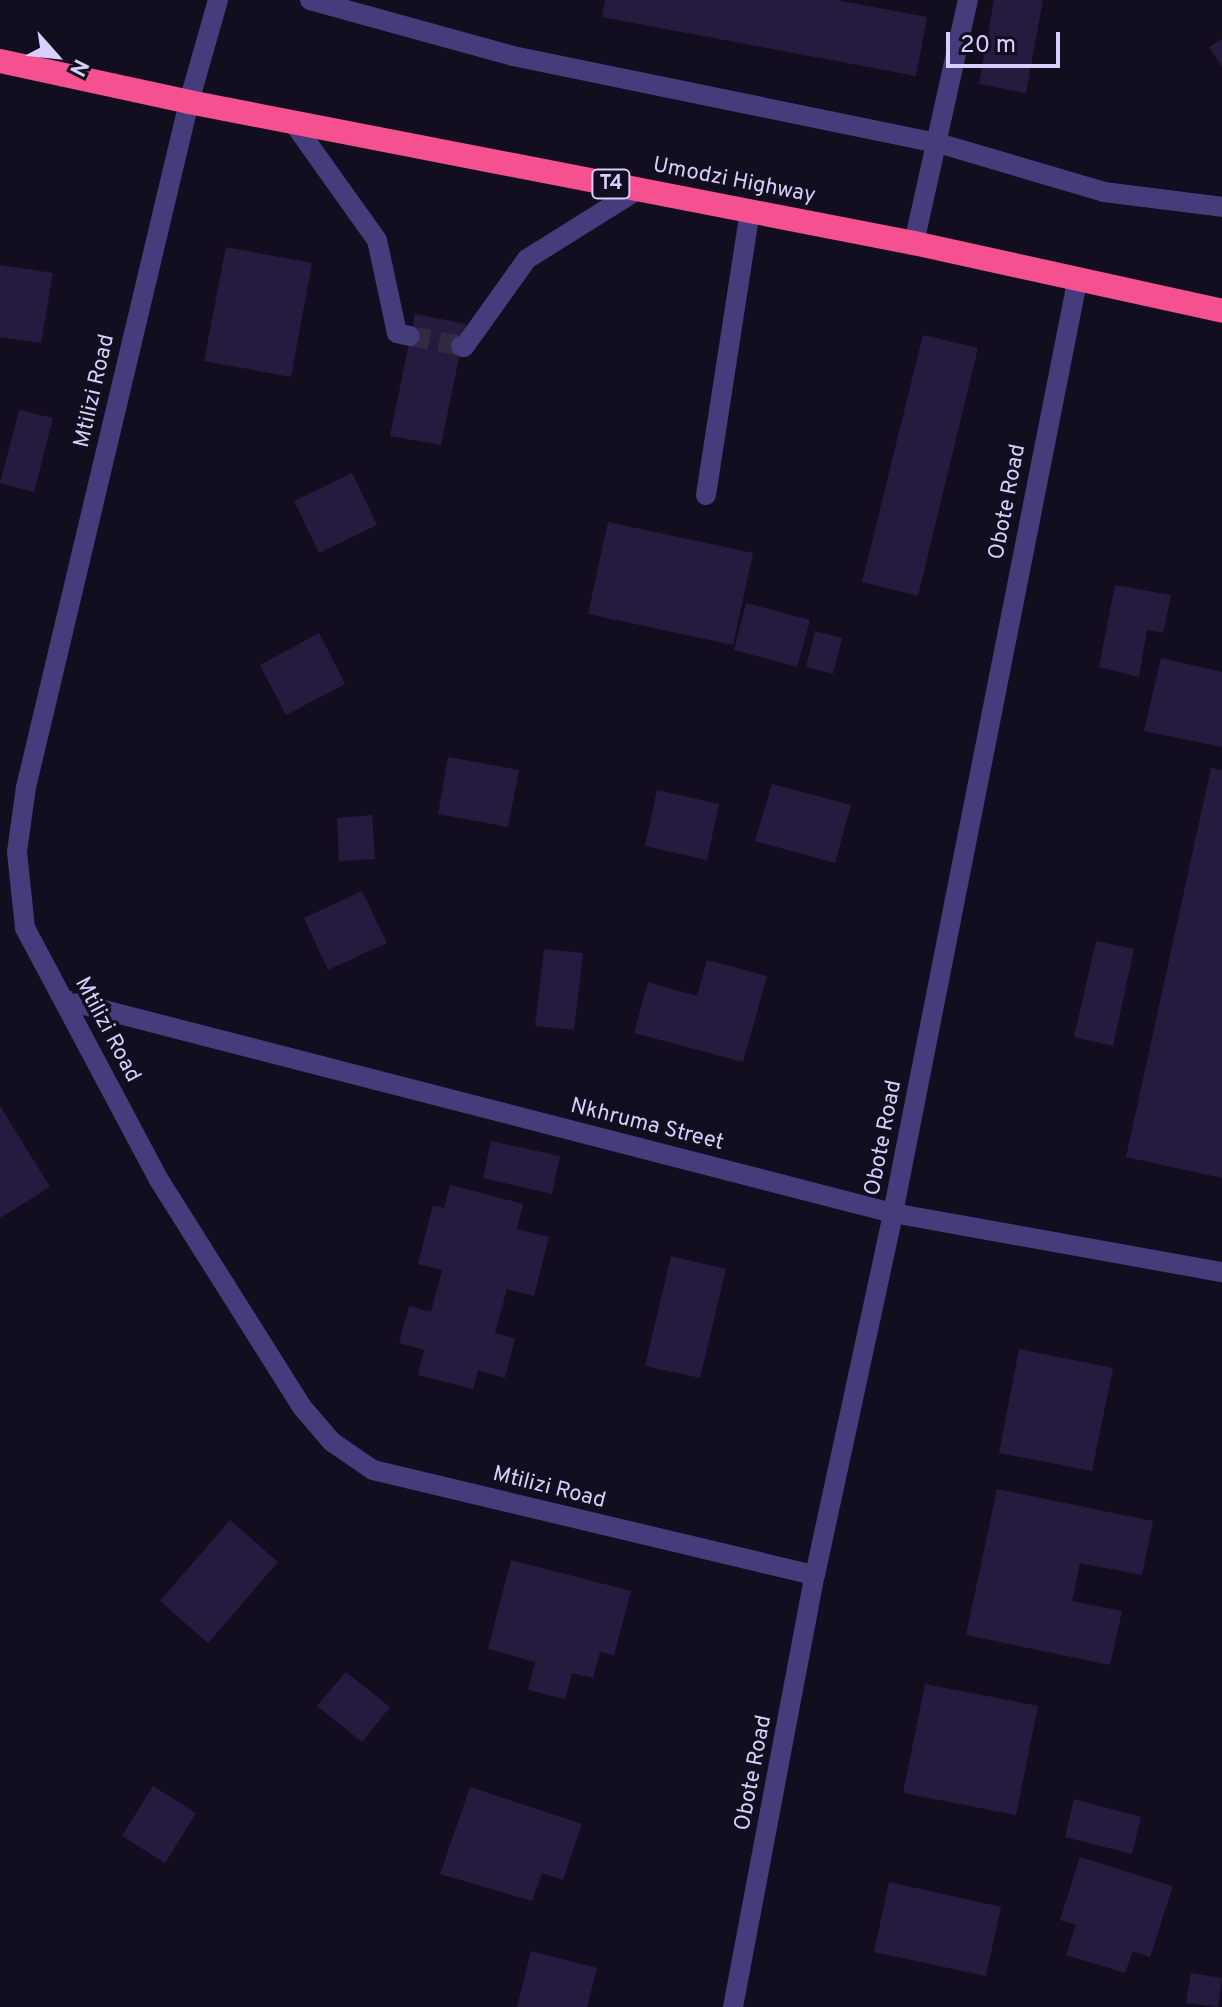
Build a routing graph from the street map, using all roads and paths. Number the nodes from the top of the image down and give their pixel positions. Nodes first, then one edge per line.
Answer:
1 (218, 0) edge
2 (310, 0) edge
3 (968, 0) edge
4 (0, 61) edge
5 (189, 102) junction
6 (292, 121) junction
7 (938, 143) junction
8 (639, 189) junction
9 (1222, 207) edge
10 (750, 211) junction
11 (914, 243) junction
12 (1078, 277) junction
13 (1222, 311) edge
14 (410, 336) dead end
15 (461, 346) dead end
16 (706, 495) dead end
17 (65, 1000) junction
18 (893, 1213) junction
19 (1222, 1272) edge
20 (815, 1575) junction
21 (733, 2007) edge

1 - 5 street, Mtilizi Road
2 - 7 street
3 - 7 street
4 - 5 highway, Umodzi Highway / T4
5 - 6 highway, Umodzi Highway / T4
5 - 17 street, Mtilizi Road
6 - 8 highway, Umodzi Highway / T4
6 - 14 street
7 - 9 street
7 - 11 street
8 - 10 highway, Umodzi Highway / T4
8 - 15 street
10 - 11 highway, Umodzi Highway / T4
10 - 16 street
11 - 12 highway, Umodzi Highway / T4
12 - 13 highway, Umodzi Highway / T4
12 - 18 street, Obote Road
17 - 18 street, Nkhruma Street
17 - 20 street, Mtilizi Road
18 - 19 street, Nkhruma Street
18 - 20 street, Obote Road
20 - 21 street, Obote Road

